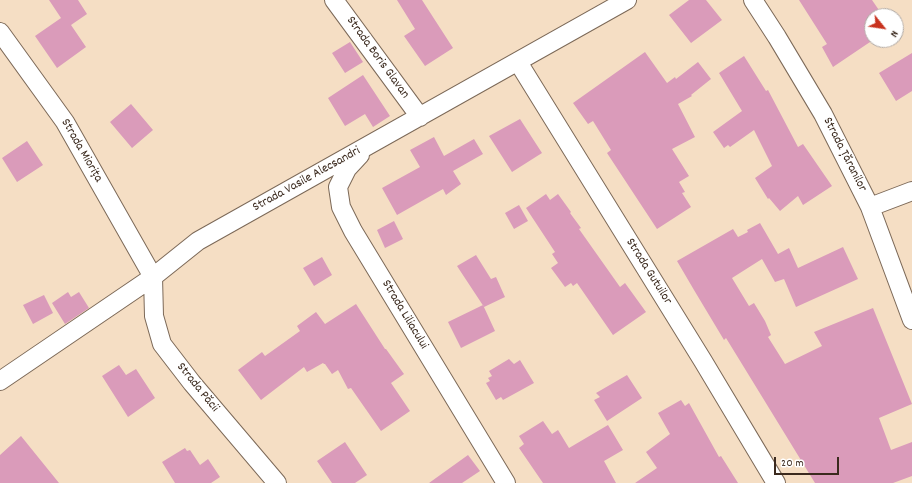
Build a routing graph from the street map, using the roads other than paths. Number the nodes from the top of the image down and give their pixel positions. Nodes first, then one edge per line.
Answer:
1 (334, 0) edge
2 (627, 0) edge
3 (753, 0) edge
4 (0, 32) edge
5 (518, 62) junction
6 (420, 117) junction
7 (369, 145) junction
8 (912, 191) edge
9 (870, 207) junction
10 (153, 277) junction
11 (912, 320) edge
12 (0, 381) edge
13 (276, 483) edge
14 (506, 483) edge
15 (776, 483) edge

1 - 6 street, Strada Boris Glavan
2 - 5 street, Strada Vasile Alecsandri
3 - 9 street, Strada Țăranilor
4 - 10 street, Strada Miorița
5 - 6 street, Strada Vasile Alecsandri
5 - 15 street, Strada Gutuilor
6 - 7 street, Strada Vasile Alecsandri
7 - 10 street, Strada Vasile Alecsandri
7 - 14 street, Strada Liliacului
8 - 9 street
9 - 11 street, Strada Țăranilor
10 - 12 street, Strada Vasile Alecsandri
10 - 13 street, Strada Păcii

